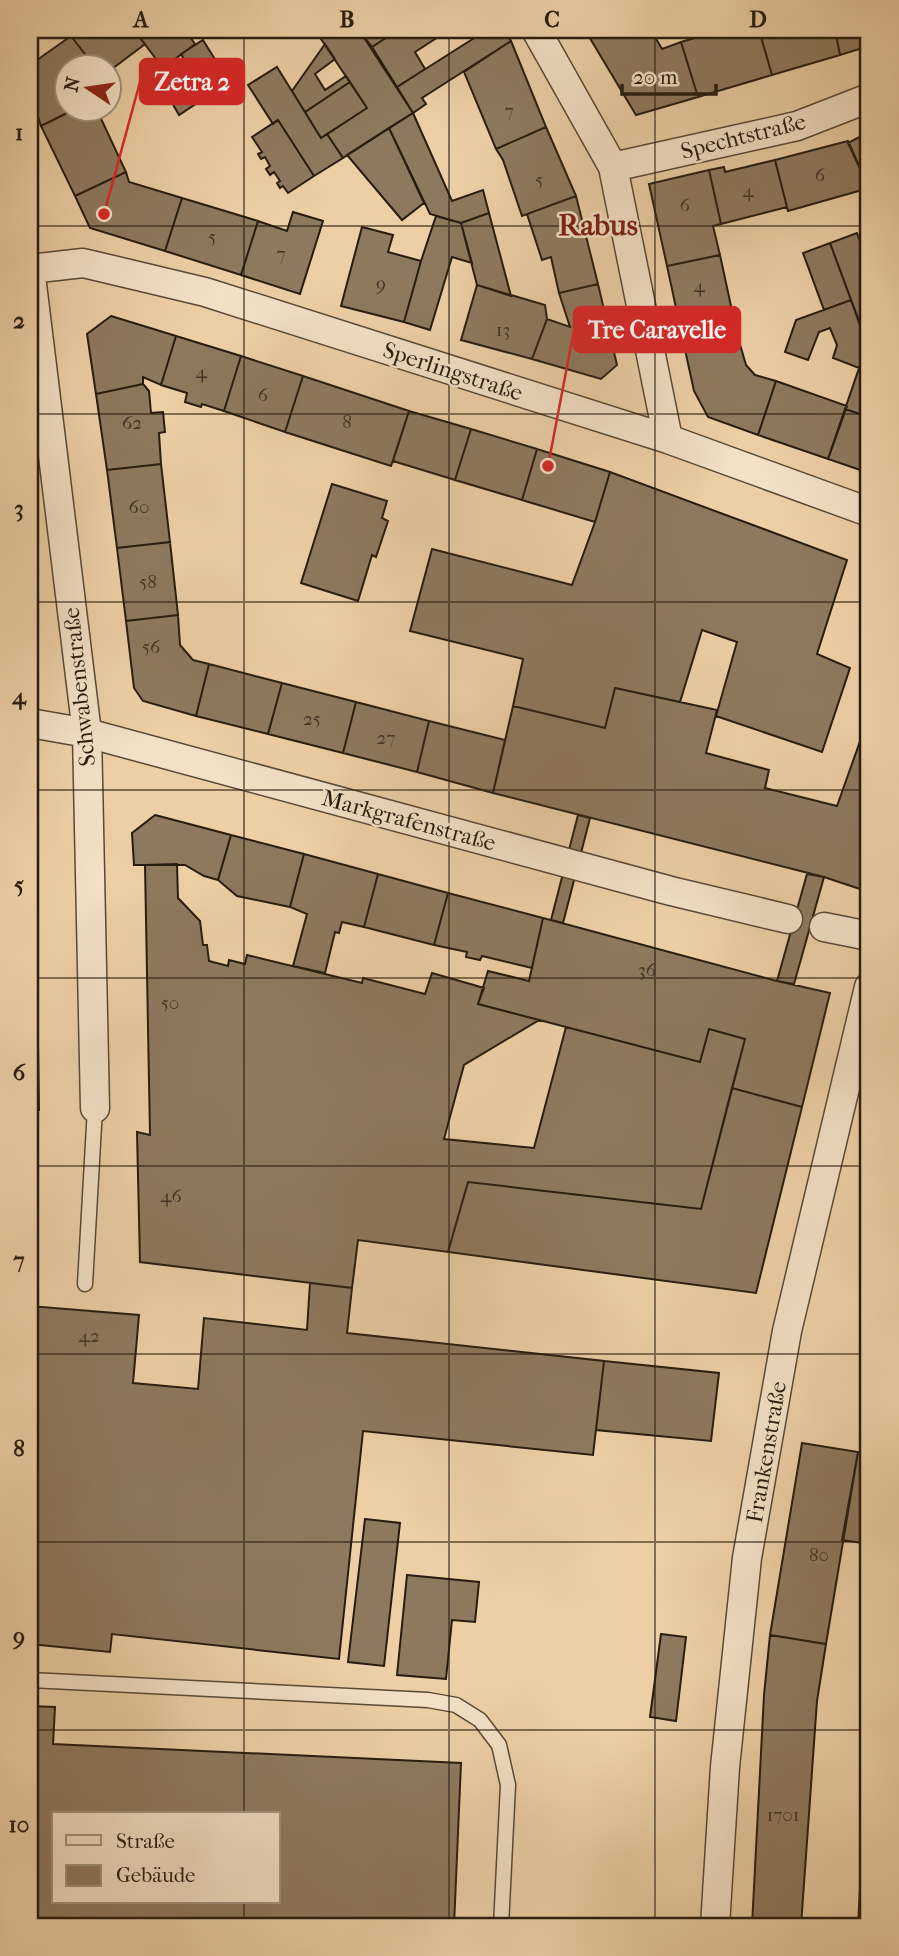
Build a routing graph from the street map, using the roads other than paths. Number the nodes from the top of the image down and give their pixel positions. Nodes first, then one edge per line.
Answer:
1 (536, 30) edge
2 (869, 98) edge
3 (613, 167) junction
4 (30, 268) edge
5 (668, 439) junction
6 (869, 512) edge
7 (30, 723) edge
8 (87, 733) junction
9 (788, 919) dead end
10 (824, 927) dead end
11 (869, 936) edge
12 (869, 987) edge
13 (95, 1108) joint
14 (85, 1284) dead end
15 (30, 1680) edge
16 (501, 1926) edge
17 (715, 1926) edge

1 - 3 street
2 - 3 street, Spechtstraße
3 - 5 street
4 - 5 street, Sperlingstraße
4 - 8 street, Schwabenstraße
5 - 6 street, Sperlingstraße
7 - 8 street, Markgrafenstraße
8 - 9 street, Markgrafenstraße
8 - 13 street, Schwabenstraße
10 - 11 street
12 - 17 street, Frankenstraße
13 - 14 lane
15 - 16 lane

